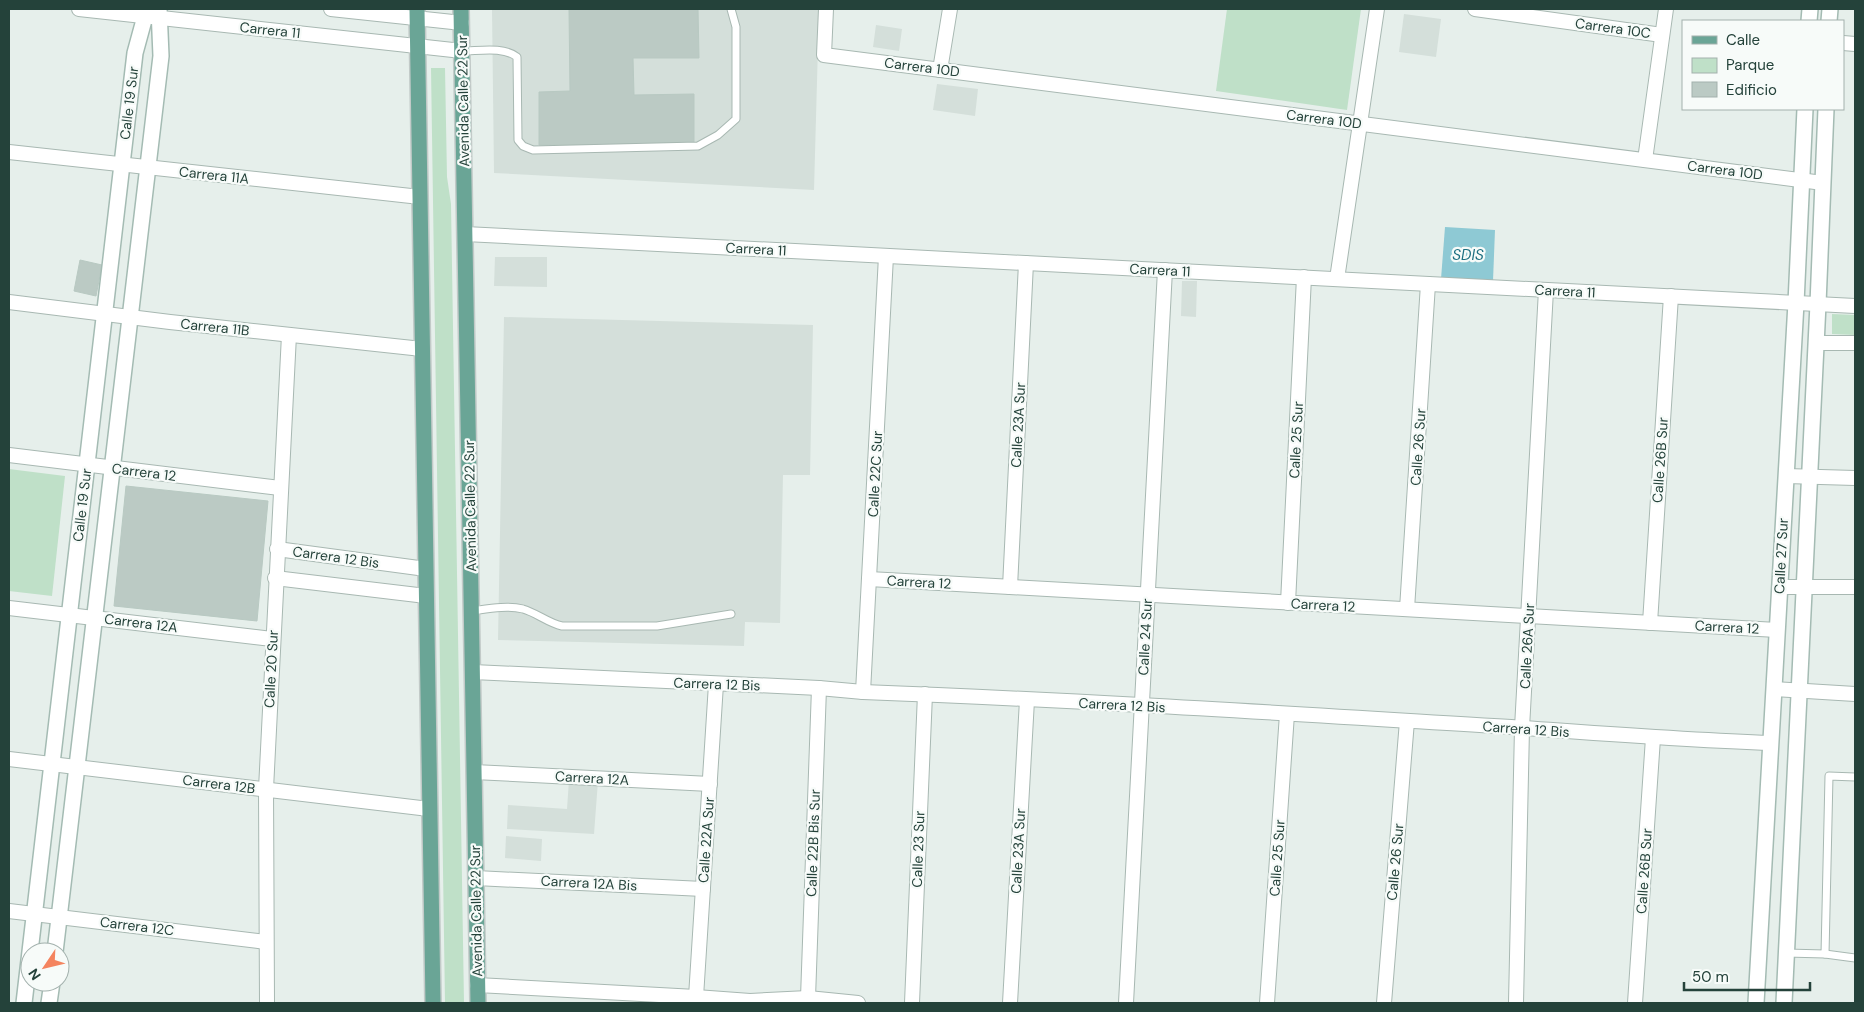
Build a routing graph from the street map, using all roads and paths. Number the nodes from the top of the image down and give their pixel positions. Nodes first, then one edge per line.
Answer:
1 (79, 9) edge
2 (331, 9) edge
3 (731, 9) edge
4 (826, 9) edge
5 (950, 9) edge
6 (1377, 9) edge
7 (1475, 9) edge
8 (1666, 9) edge
9 (153, 13) edge
10 (418, 13) edge
11 (462, 16) edge
12 (1662, 34) junction
13 (418, 46) junction
14 (462, 51) junction
15 (940, 70) junction
16 (1805, 110) edge
17 (1826, 110) edge
18 (1360, 123) junction
19 (9, 152) edge
20 (1645, 160) junction
21 (121, 164) junction
22 (148, 167) junction
23 (1802, 180) junction
24 (1823, 183) junction
25 (420, 198) junction
26 (465, 234) junction
27 (886, 256) junction
28 (1026, 263) junction
29 (1165, 270) junction
30 (1304, 277) junction
31 (1337, 279) junction
32 (1428, 284) junction
33 (1546, 290) junction
34 (1671, 296) junction
35 (9, 302) edge
36 (1796, 303) junction
37 (1818, 304) junction
38 (1855, 306) edge
39 (104, 314) junction
40 (130, 317) junction
41 (288, 335) junction
42 (1816, 343) junction
43 (1855, 343) edge
44 (422, 349) junction
45 (9, 455) edge
46 (86, 464) junction
47 (112, 468) junction
48 (1786, 476) junction
49 (1810, 476) junction
50 (1855, 478) edge
51 (280, 488) junction
52 (277, 549) junction
53 (426, 569) junction
54 (275, 578) junction
55 (869, 579) junction
56 (1010, 587) junction
57 (1780, 587) junction
58 (1804, 587) junction
59 (1855, 587) edge
60 (1147, 595) junction
61 (426, 596) junction
62 (1288, 603) junction
63 (9, 608) edge
64 (1407, 609) junction
65 (472, 611) junction
66 (731, 614) dead end
67 (69, 615) junction
68 (1528, 616) junction
69 (94, 618) junction
70 (1650, 623) junction
71 (1777, 630) junction
72 (272, 639) junction
73 (472, 672) junction
74 (716, 684) junction
75 (819, 688) junction
76 (1774, 689) junction
77 (1799, 690) junction
78 (863, 692) junction
79 (925, 694) junction
80 (1855, 694) edge
81 (1026, 700) junction
82 (1141, 706) junction
83 (1286, 714) junction
84 (1406, 721) junction
85 (1522, 728) junction
86 (1653, 738) junction
87 (1771, 743) junction
88 (9, 759) edge
89 (52, 764) junction
90 (77, 766) junction
91 (474, 772) junction
92 (1855, 777) edge
93 (710, 784) junction
94 (266, 790) junction
95 (430, 810) junction
96 (476, 878) junction
97 (703, 889) junction
98 (9, 911) edge
99 (34, 914) junction
100 (59, 917) junction
101 (56, 942) edge
102 (266, 942) junction
103 (1786, 953) junction
104 (1825, 954) junction
105 (1855, 958) edge
106 (477, 985) junction
107 (696, 997) junction
108 (808, 998) junction
109 (750, 1002) edge
110 (24, 1003) edge
111 (267, 1003) edge
112 (433, 1003) edge
113 (478, 1003) edge
114 (858, 1003) edge
115 (912, 1003) edge
116 (1010, 1003) edge
117 (1126, 1003) edge
118 (1267, 1003) edge
119 (1384, 1003) edge
120 (1516, 1003) edge
121 (1634, 1003) edge
122 (1756, 1003) edge
123 (1784, 1003) edge

1 - 9 street, Carrera 11
2 - 10 street
3 - 14 lane
4 - 15 street, Carrera 10D
5 - 15 street
6 - 18 street
7 - 12 street, Carrera 10C
8 - 12 street
9 - 13 street, Carrera 11
9 - 21 street, Calle 19 Sur
9 - 22 street, Calle 19 Sur
10 - 11 street
10 - 13 main road
11 - 14 main road, Avenida Calle 22 Sur
12 - 20 street
13 - 14 street, Carrera 11
13 - 25 main road
14 - 26 main road, Avenida Calle 22 Sur
15 - 18 street, Carrera 10D
16 - 23 street, Calle 27 Sur
17 - 24 street, Calle 27 Sur
18 - 20 street, Carrera 10D
18 - 31 street
19 - 21 street, Carrera 11A
20 - 23 street, Carrera 10D
21 - 22 street, Carrera 11A
21 - 39 street, Calle 19 Sur
22 - 25 street, Carrera 11A
22 - 40 street, Calle 19 Sur
23 - 24 street, Carrera 10D
23 - 36 street, Calle 27 Sur
24 - 37 street, Calle 27 Sur
25 - 44 main road
26 - 27 street, Carrera 11
26 - 65 main road, Avenida Calle 22 Sur
27 - 28 street, Carrera 11
27 - 55 street, Calle 22C Sur
28 - 29 street, Carrera 11
28 - 56 street, Calle 23A Sur
29 - 30 street, Carrera 11
29 - 60 street, Calle 24 Sur
30 - 31 street, Carrera 11
30 - 62 street, Calle 25 Sur
31 - 32 street, Carrera 11
32 - 33 street, Carrera 11
32 - 64 street, Calle 26 Sur
33 - 34 street, Carrera 11
33 - 68 street, Calle 26A Sur
34 - 36 street, Carrera 11
34 - 70 street, Calle 26B Sur
35 - 39 street, Carrera 11B
36 - 37 street, Carrera 11
36 - 48 street, Calle 27 Sur
37 - 38 street, Carrera 11
37 - 42 street, Calle 27 Sur
39 - 40 street, Carrera 11B
39 - 46 street, Calle 19 Sur
40 - 41 street, Carrera 11B
40 - 47 street, Calle 19 Sur
41 - 44 street, Carrera 11B
41 - 51 street, Calle 20 Sur
42 - 43 street
42 - 49 street, Calle 27 Sur
44 - 53 main road
45 - 46 street, Carrera 12
46 - 47 street, Carrera 12
46 - 67 street, Calle 19 Sur
47 - 51 street, Carrera 12
47 - 69 street, Calle 19 Sur
48 - 49 street
48 - 57 street, Calle 27 Sur
49 - 50 street
49 - 58 street, Calle 27 Sur
51 - 52 street, Calle 20 Sur
52 - 53 street, Carrera 12 Bis
52 - 54 street, Calle 20 Sur
53 - 61 main road
54 - 61 street, Carrera 12 Bis
54 - 72 street, Calle 20 Sur
55 - 56 street, Carrera 12
55 - 78 street, Calle 22C Sur
56 - 60 street, Carrera 12
57 - 58 street
57 - 71 street, Calle 27 Sur
58 - 59 street
58 - 77 street, Calle 27 Sur
60 - 62 street, Carrera 12
60 - 82 street, Calle 24 Sur
61 - 95 main road
62 - 64 street, Carrera 12
63 - 67 street, Carrera 12A
64 - 68 street, Carrera 12
65 - 66 lane
65 - 73 main road, Avenida Calle 22 Sur
67 - 69 street, Carrera 12A
67 - 89 street, Calle 19 Sur
68 - 70 street, Carrera 12
68 - 85 street, Calle 26A Sur
69 - 72 street, Carrera 12A
69 - 90 street, Calle 19 Sur
70 - 71 street, Carrera 12
71 - 76 street, Calle 27 Sur
72 - 94 street, Calle 20 Sur
73 - 74 street, Carrera 12 Bis
73 - 91 main road, Avenida Calle 22 Sur
74 - 75 street, Carrera 12 Bis
74 - 93 street, Calle 22A Sur
75 - 78 street, Carrera 12 Bis
75 - 108 street, Calle 22B Bis Sur
76 - 77 street
76 - 87 street, Calle 27 Sur
77 - 80 street
77 - 103 street, Calle 27 Sur
78 - 79 street, Carrera 12 Bis
79 - 81 street, Carrera 12 Bis
79 - 115 street, Calle 23 Sur
81 - 82 street, Carrera 12 Bis
81 - 116 street, Calle 23A Sur
82 - 83 street, Carrera 12 Bis
82 - 117 street, Calle 24 Sur
83 - 84 street, Carrera 12 Bis
83 - 118 street, Calle 25 Sur
84 - 85 street, Carrera 12 Bis
84 - 119 street, Calle 26 Sur
85 - 86 street, Carrera 12 Bis
85 - 120 street, Calle 26A Sur
86 - 87 street, Carrera 12 Bis
86 - 121 street, Calle 26B Sur
87 - 122 street, Calle 27 Sur
88 - 89 street, Carrera 12B
89 - 90 street, Carrera 12B
89 - 99 street, Calle 19 Sur
90 - 94 street, Carrera 12B
90 - 100 street, Calle 19 Sur
91 - 93 street, Carrera 12A
91 - 96 main road, Avenida Calle 22 Sur
92 - 104 lane
93 - 97 street, Calle 22A Sur
94 - 95 street, Carrera 12B
94 - 102 street, Calle 20 Sur
95 - 112 main road
96 - 97 street, Carrera 12A Bis
96 - 106 main road, Avenida Calle 22 Sur
97 - 107 street, Calle 22A Sur
98 - 99 street, Carrera 12C
99 - 100 street, Carrera 12C
99 - 110 street, Calle 19 Sur
100 - 101 street, Calle 19 Sur
100 - 102 street, Carrera 12C
102 - 111 street, Calle 20 Sur
103 - 104 lane
103 - 123 street, Calle 27 Sur
104 - 105 lane
106 - 107 street
106 - 113 main road, Avenida Calle 22 Sur
107 - 109 street
108 - 109 street
108 - 114 street

